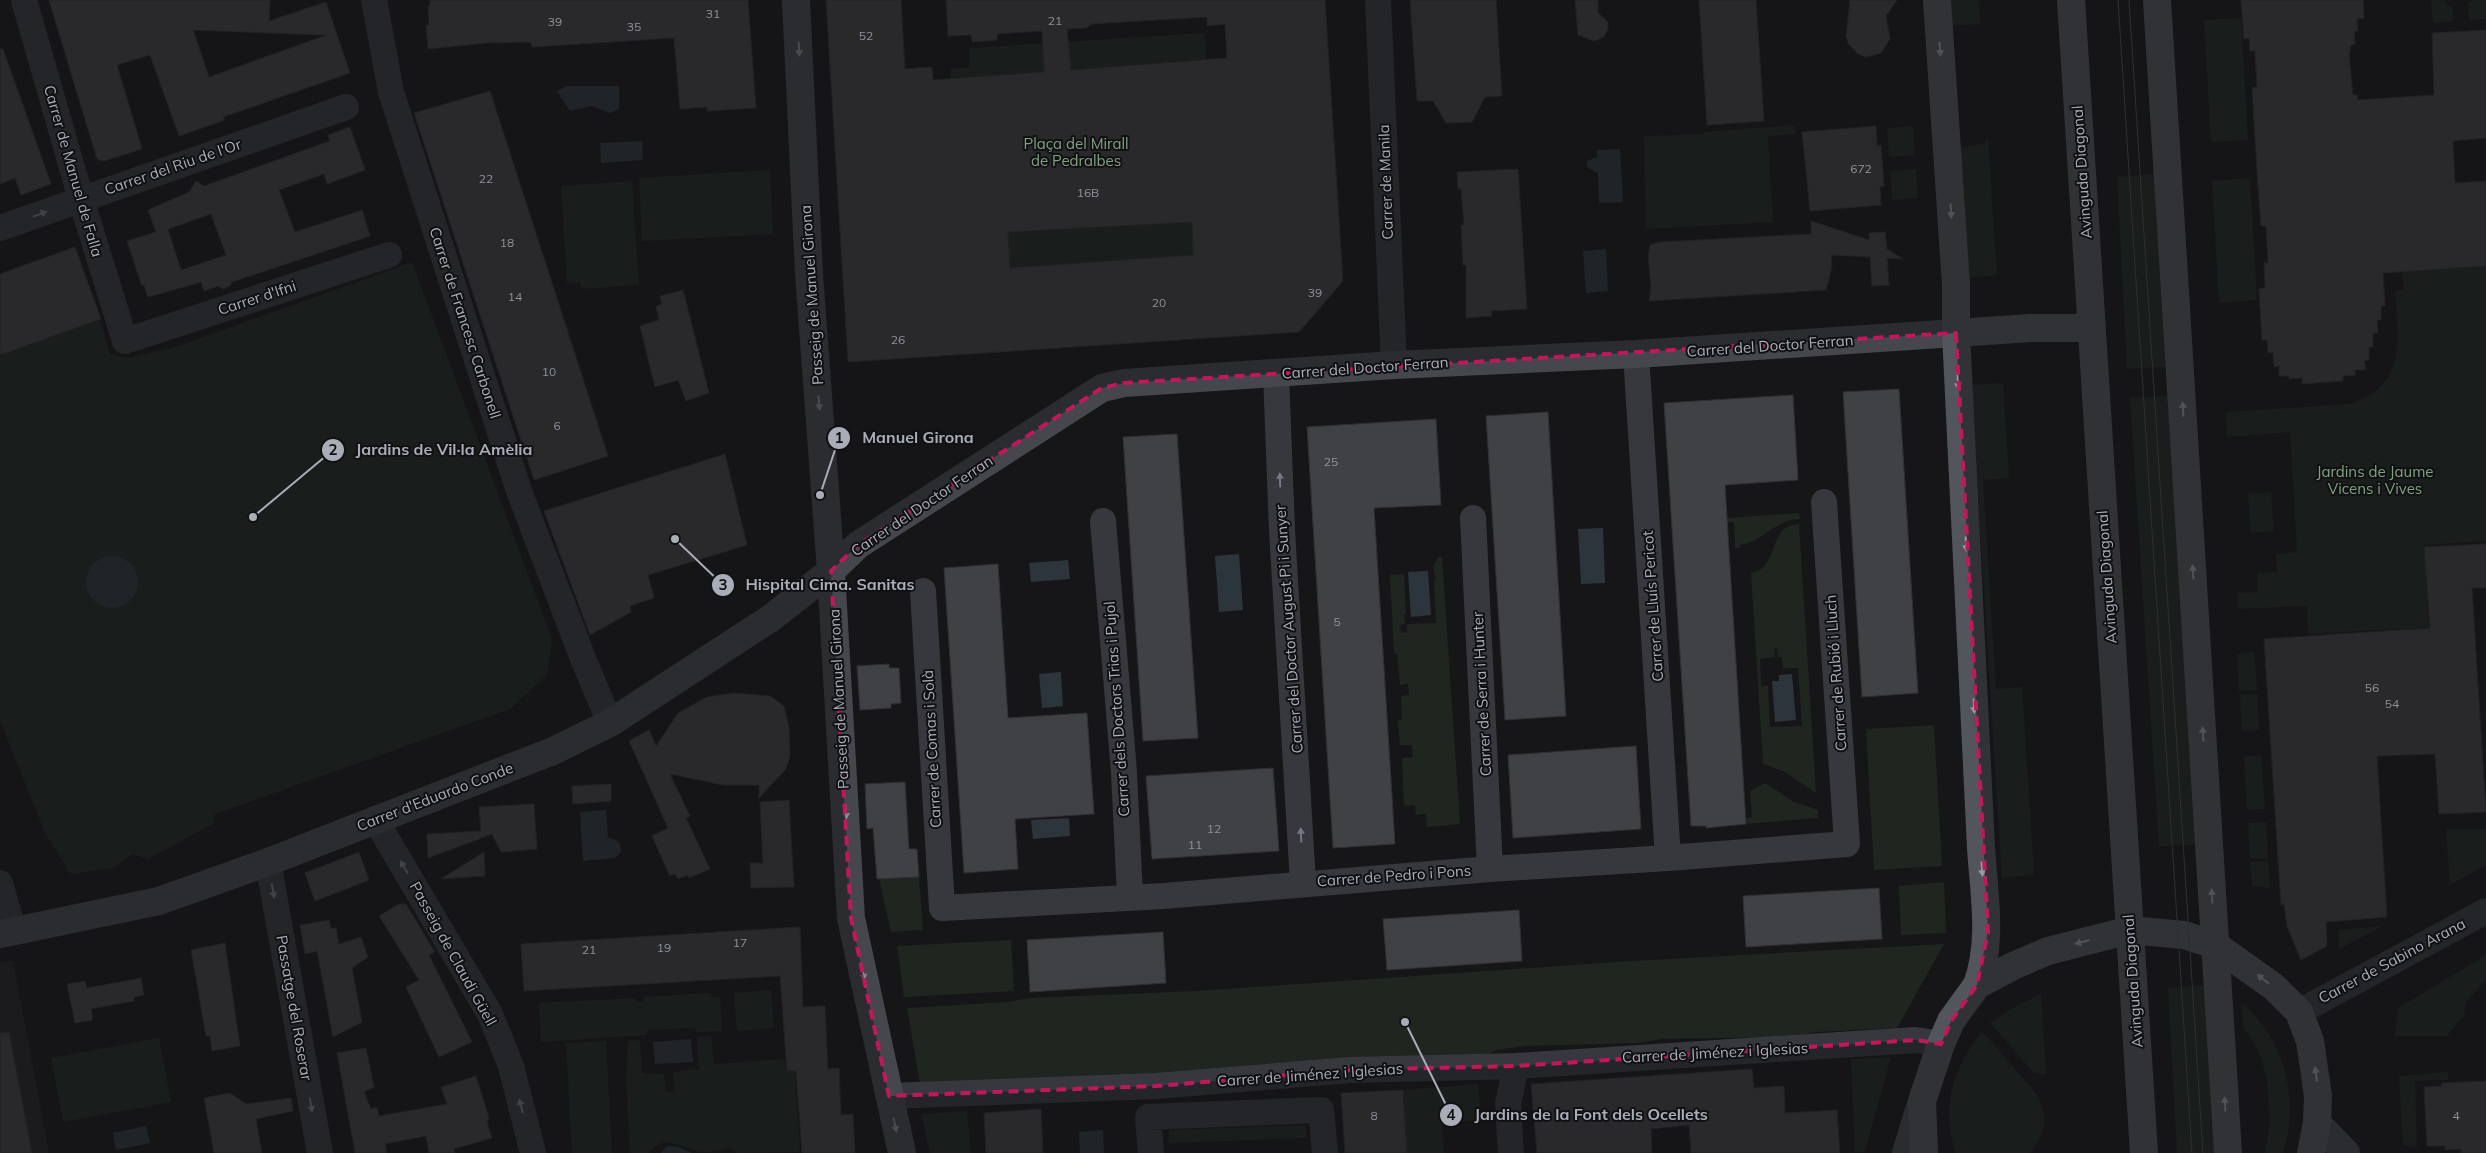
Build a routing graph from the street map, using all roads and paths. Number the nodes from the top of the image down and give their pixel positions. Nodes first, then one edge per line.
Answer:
1 (24, 0) edge
2 (374, 0) edge
3 (796, 0) edge
4 (1378, 0) edge
5 (1937, 0) edge
6 (2071, 0) edge
7 (2158, 0) edge
8 (346, 107) dead end
9 (81, 200) junction
10 (0, 228) edge
11 (389, 255) dead end
12 (2091, 328) junction
13 (1956, 333) junction
14 (125, 341) joint
15 (1636, 354) junction
16 (1394, 365) junction
17 (1276, 374) junction
18 (1824, 502) dead end
19 (1472, 518) dead end
20 (1103, 522) dead end
21 (831, 572) junction
22 (922, 591) dead end
23 (610, 723) junction
24 (375, 819) junction
25 (1847, 844) joint
26 (1668, 858) junction
27 (268, 862) junction
28 (1490, 869) junction
29 (0, 883) edge
30 (1304, 884) junction
31 (1130, 896) junction
32 (942, 908) joint
33 (2486, 911) edge
34 (2130, 930) junction
35 (7, 933) edge
36 (2215, 945) junction
37 (1978, 985) junction
38 (2299, 1012) junction
39 (1940, 1044) junction
40 (1516, 1066) junction
41 (889, 1096) junction
42 (1922, 1101) junction
43 (2317, 1123) junction
44 (320, 1153) edge
45 (533, 1153) edge
46 (902, 1153) edge
47 (1152, 1153) edge
48 (1325, 1153) edge
49 (1511, 1153) edge
50 (1906, 1153) edge
51 (1924, 1153) edge
52 (2144, 1153) edge
53 (2228, 1153) edge
54 (2311, 1153) edge
55 (2346, 1153) edge

1 - 9 street, Carrer de Manuel de Falla
2 - 23 street, Carrer de Francesc Carbonell
3 -> 21 street, Passeig de Manuel Girona
4 - 16 street, Carrer de Manila
5 -> 13 main road
6 - 12 main road, Avinguda Diagonal
36 -> 7 main road
8 - 9 street, Carrer del Riu de l'Or
10 -> 9 street, Carrer del Riu de l'Or
9 - 14 street, Carrer de Manuel de Falla
11 - 14 street, Carrer d'Ifni
12 - 13 main road
12 - 34 main road, Avinguda Diagonal
13 - 15 street, Carrer del Doctor Ferran
13 -> 37 main road
15 - 16 street, Carrer del Doctor Ferran
15 - 26 street, Carrer de Lluís Pericot
16 - 17 street, Carrer del Doctor Ferran
17 - 21 street, Carrer del Doctor Ferran
30 -> 17 street, Carrer del Doctor August Pi i Sunyer
18 - 25 street, Carrer de Rubió i Lluch
19 - 28 street, Carrer de Serra i Hunter
20 - 31 street, Carrer dels Doctors Trias i Pujol
21 - 23 street, Carrer d'Eduardo Conde
21 -> 41 street, Passeig de Manuel Girona
22 - 32 street, Carrer de Comas i Solà
23 - 24 street, Carrer d'Eduardo Conde
24 - 27 street, Carrer d'Eduardo Conde
45 -> 24 street, Passeig de Claudi Güell
25 - 26 street, Carrer de Pedro i Pons
26 - 28 street, Carrer de Pedro i Pons
27 - 35 street, Carrer d'Eduardo Conde
27 -> 44 street, Passatge del Roserar
28 - 30 street, Carrer de Pedro i Pons
29 - 35 street
30 - 31 street, Carrer de Pedro i Pons
31 - 32 street, Carrer de Pedro i Pons
33 - 38 street, Carrer de Sabino Arana
34 - 36 main road
34 -> 37 main road
34 - 52 main road, Avinguda Diagonal
38 -> 36 main road
53 -> 36 main road
37 - 39 main road
43 -> 38 main road
39 - 40 street, Carrer de Jiménez i Iglesias
39 - 42 main road
40 - 41 street, Carrer de Jiménez i Iglesias
40 - 49 street
41 -> 46 street, Passeig de Manuel Girona
42 - 50 street
42 - 51 main road
43 - 54 main road
43 - 55 street
47 - 48 street

